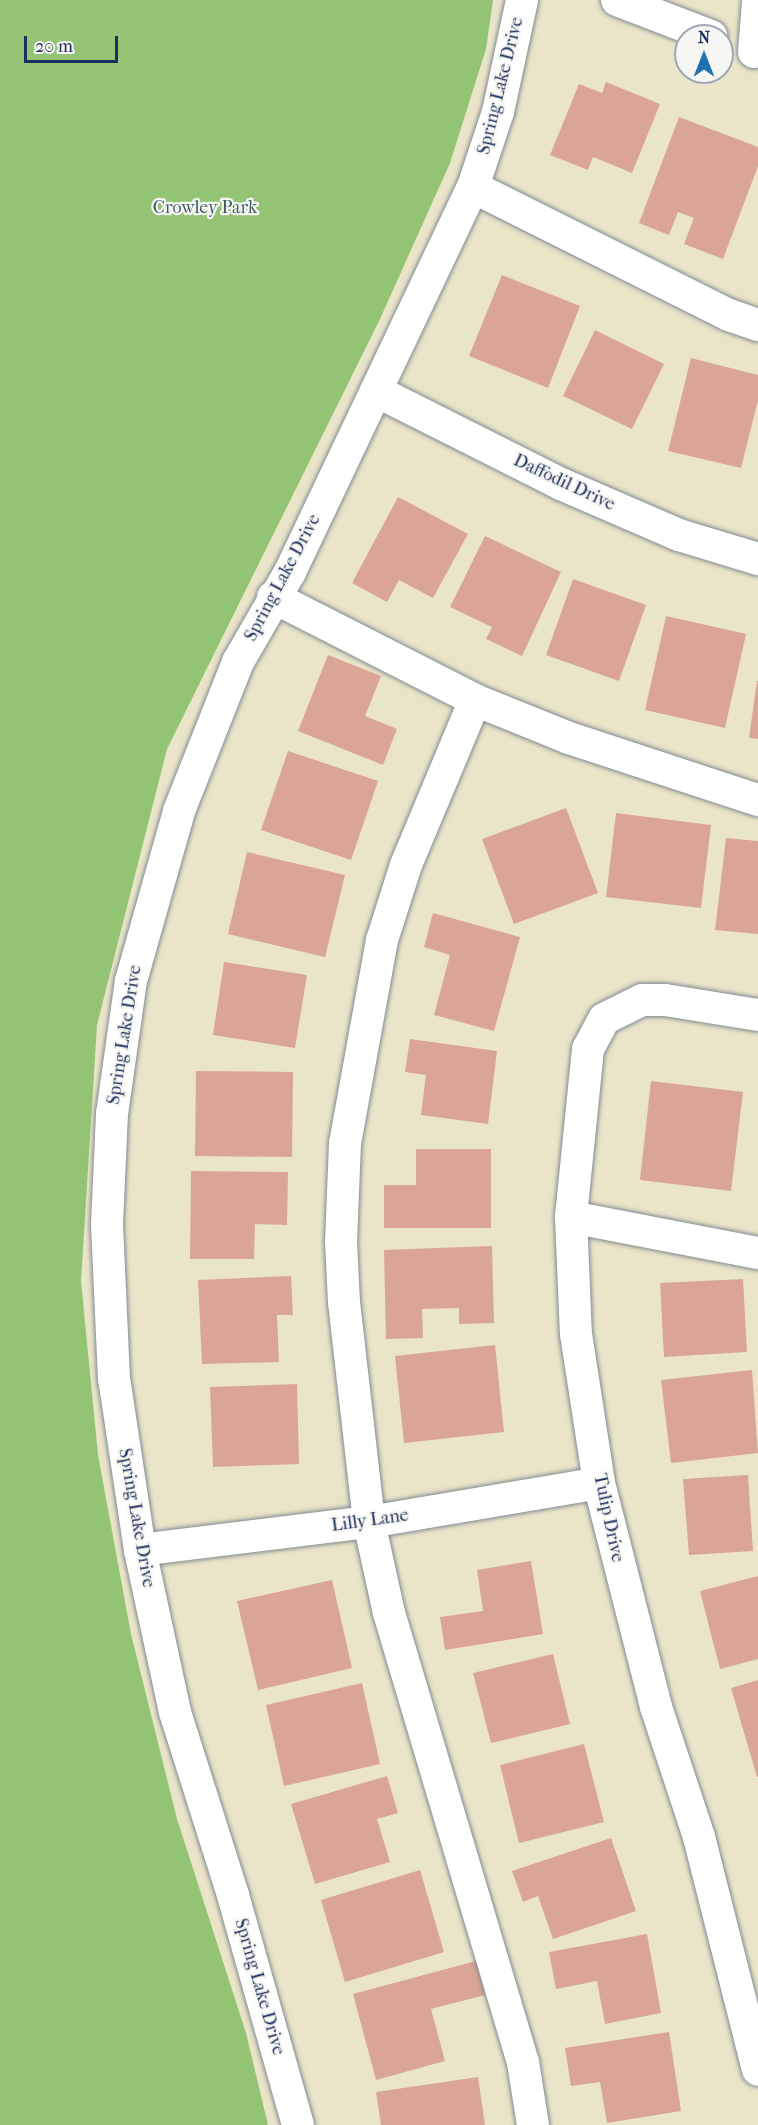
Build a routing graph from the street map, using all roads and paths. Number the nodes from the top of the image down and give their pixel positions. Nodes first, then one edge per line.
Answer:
1 (522, 0) edge
2 (617, 0) edge
3 (758, 2) edge
4 (680, 24) edge
5 (734, 45) edge
6 (756, 53) edge
7 (473, 187) junction
8 (758, 325) edge
9 (378, 392) junction
10 (758, 558) edge
11 (273, 597) junction
12 (475, 700) junction
13 (758, 800) edge
14 (758, 1015) edge
15 (571, 1216) junction
16 (758, 1253) edge
17 (599, 1483) junction
18 (369, 1522) junction
19 (140, 1550) junction
20 (757, 2057) edge
21 (298, 2125) edge
22 (533, 2125) edge

1 - 7 street, Spring Lake Drive
2 - 4 street
3 - 6 street
5 - 6 street
7 - 8 street
7 - 9 street, Spring Lake Drive
9 - 10 street, Daffodil Drive
9 - 11 street, Spring Lake Drive
11 - 12 street
11 - 19 street, Spring Lake Drive
12 - 13 street
12 - 18 street
14 - 15 street, Tulip Drive
15 - 16 street
15 - 17 street, Tulip Drive
17 - 18 street, Lilly Lane
17 - 20 street, Tulip Drive
18 - 19 street, Lilly Lane
18 - 22 street
19 - 21 street, Spring Lake Drive

